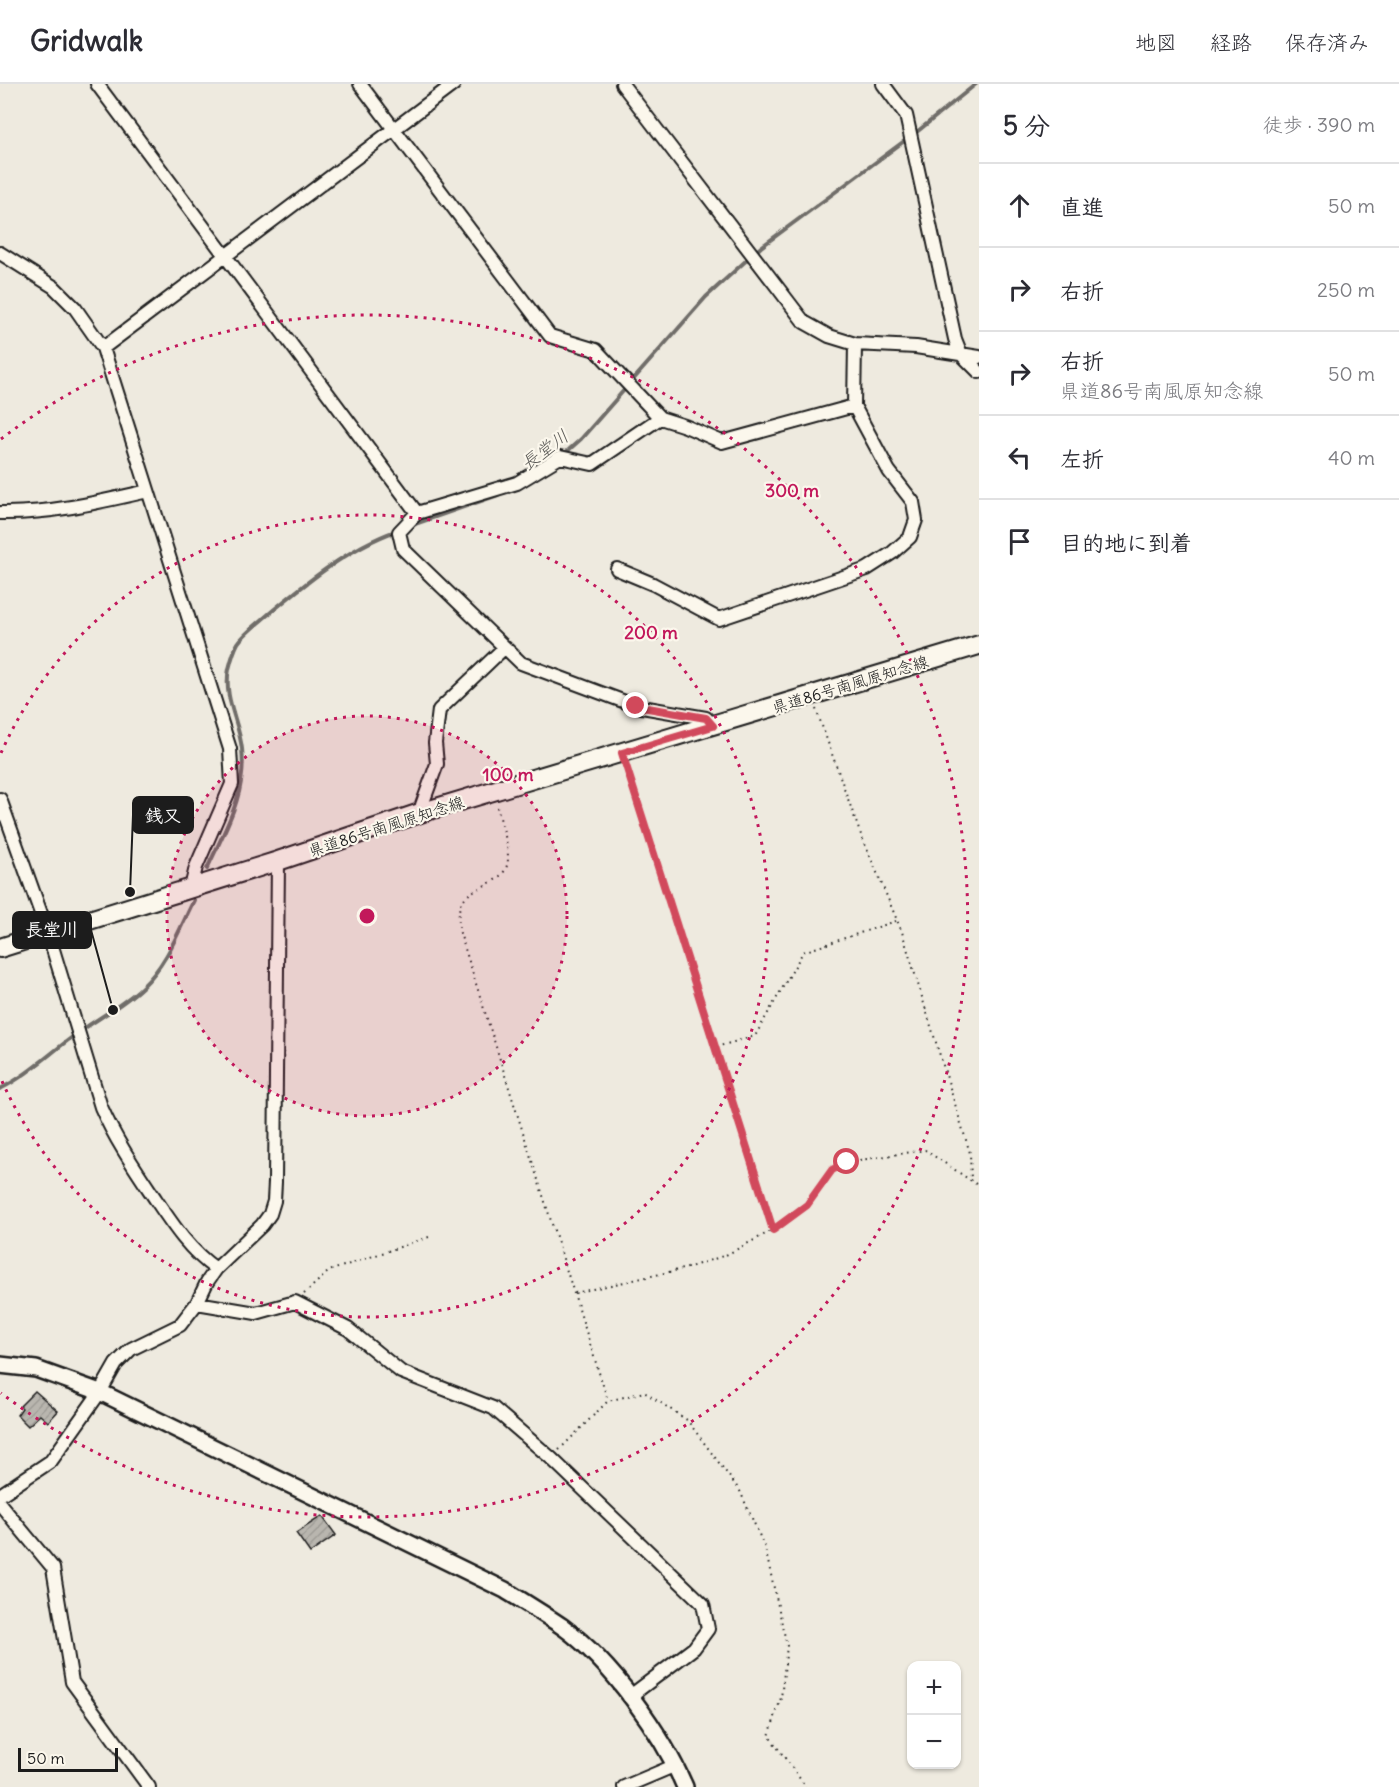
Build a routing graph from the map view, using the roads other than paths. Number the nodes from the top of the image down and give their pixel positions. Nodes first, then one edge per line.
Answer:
1 (97, 84) edge
2 (360, 84) edge
3 (454, 84) edge
4 (622, 84) edge
5 (883, 84) edge
6 (393, 129) junction
7 (0, 253) edge
8 (226, 256) junction
9 (855, 344) junction
10 (103, 348) junction
11 (961, 354) junction
12 (979, 357) edge
13 (979, 372) edge
14 (854, 406) junction
15 (660, 418) junction
16 (148, 491) junction
17 (0, 513) edge
18 (417, 513) junction
19 (617, 569) dead end
20 (979, 645) edge
21 (504, 648) junction
22 (713, 726) junction
23 (0, 799) edge
24 (423, 812) junction
25 (278, 861) junction
26 (191, 888) junction
27 (48, 933) junction
28 (0, 948) edge
29 (216, 1269) junction
30 (197, 1303) junction
31 (0, 1365) edge
32 (100, 1392) junction
33 (0, 1495) edge
34 (0, 1504) edge
35 (629, 1697) junction
36 (676, 1766) junction
37 (149, 1787) edge
38 (624, 1787) edge
39 (685, 1787) edge

1 - 8 street
2 - 6 street
3 - 6 street
4 - 9 street
5 - 11 street
6 - 8 street
6 - 15 street
7 - 10 street
8 - 10 street
8 - 18 street
9 - 11 street
9 - 14 street
10 - 16 street
11 - 12 street
11 - 13 street
14 - 15 street
14 - 19 street
15 - 18 street
16 - 17 street
16 - 26 street
18 - 21 street
20 - 22 main road, 県道86号南風原知念線
21 - 22 street
21 - 24 street
22 - 24 main road, 県道86号南風原知念線
23 - 27 street
24 - 25 main road, 県道86号南風原知念線
25 - 26 main road, 県道86号南風原知念線
25 - 29 street
26 - 27 main road, 県道86号南風原知念線
27 - 28 main road, 県道86号南風原知念線
27 - 29 street
29 - 30 street
30 - 32 street
30 - 35 street
31 - 32 street
32 - 33 street
32 - 35 street
34 - 37 street
35 - 36 street
36 - 38 street
36 - 39 street

